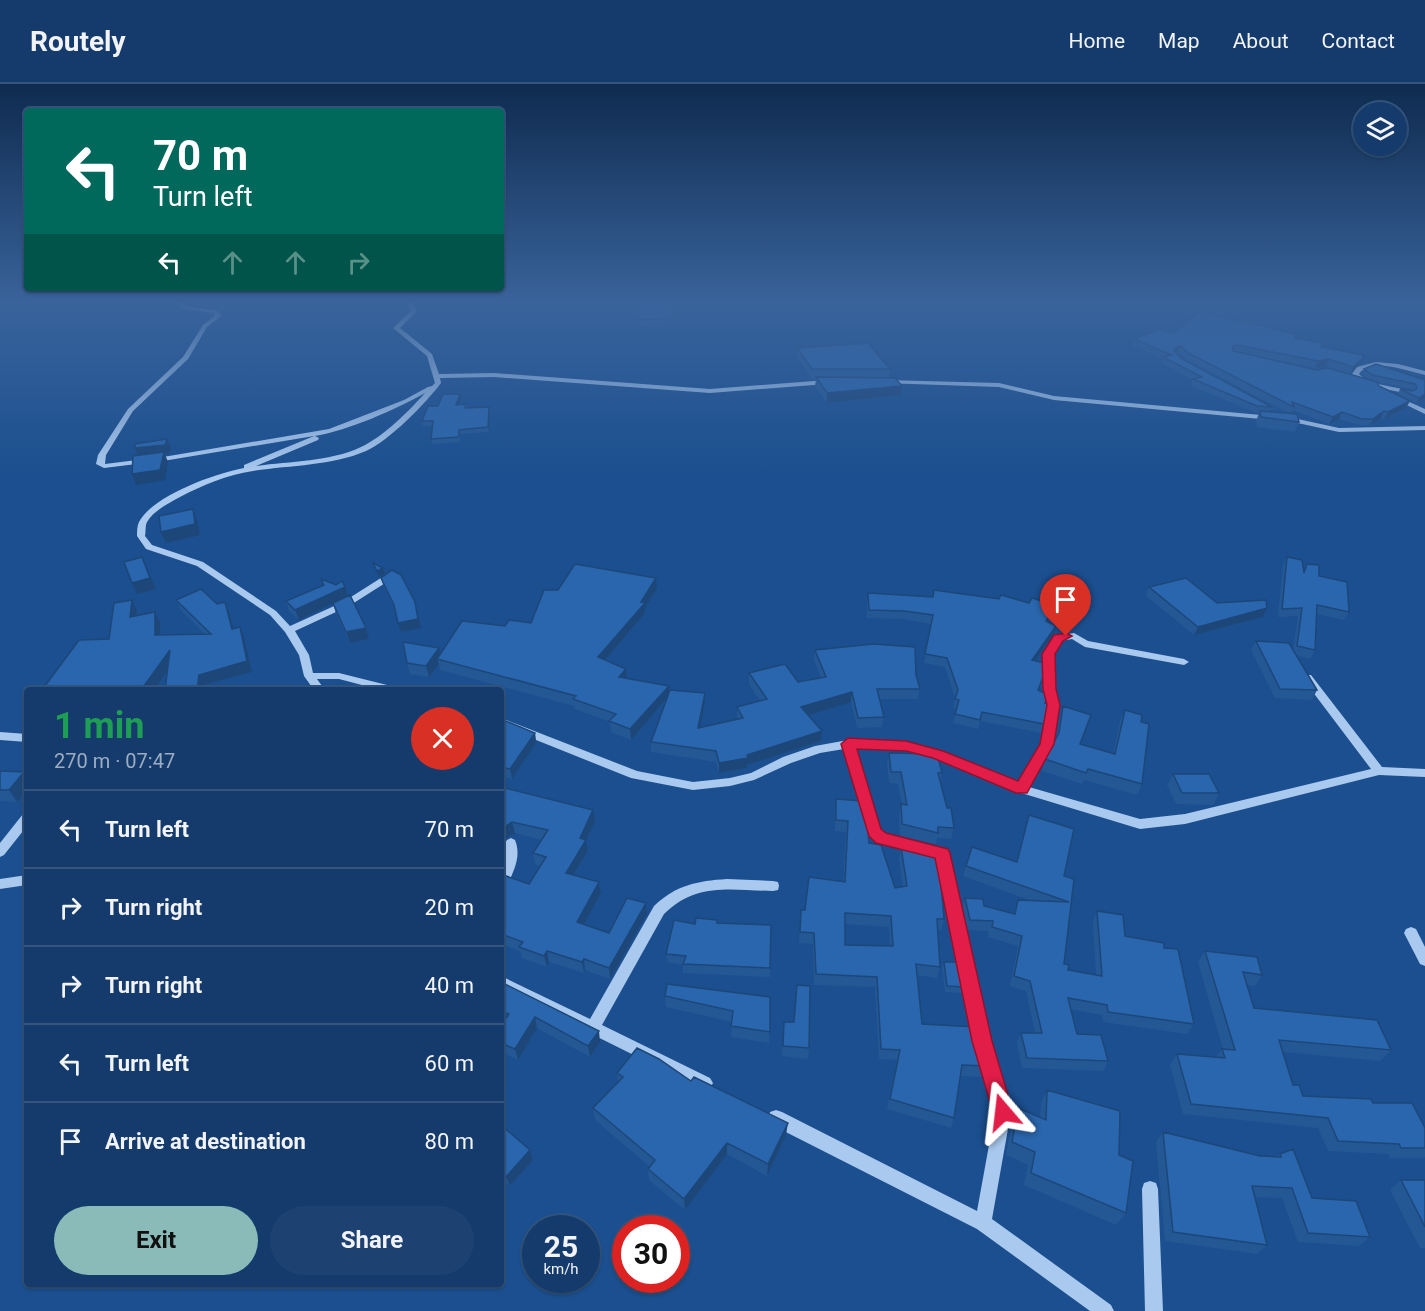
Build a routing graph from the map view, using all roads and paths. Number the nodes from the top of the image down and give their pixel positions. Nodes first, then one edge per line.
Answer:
1 (185, 359) edge
2 (431, 359) edge
3 (1425, 373) edge
4 (1350, 379) edge
5 (437, 380) junction
6 (839, 382) edge
7 (871, 382) edge
8 (1368, 384) junction
9 (1410, 392) edge
10 (1268, 408) edge
11 (1425, 412) edge
12 (1406, 419) dead end
13 (1288, 420) junction
14 (1425, 426) edge
15 (331, 431) junction
16 (236, 471) junction
17 (387, 578) edge
18 (290, 630) junction
19 (1184, 662) dead end
20 (1302, 670) edge
21 (309, 676) junction
22 (318, 687) edge
23 (383, 687) edge
24 (504, 723) edge
25 (0, 736) edge
26 (24, 738) edge
27 (848, 744) junction
28 (1378, 771) junction
29 (1425, 773) edge
30 (1022, 789) junction
31 (24, 821) edge
32 (511, 843) dead end
33 (0, 852) edge
34 (504, 877) edge
35 (24, 881) edge
36 (0, 885) edge
37 (774, 886) dead end
38 (1411, 933) dead end
39 (1425, 960) edge
40 (504, 984) edge
41 (593, 1028) junction
42 (718, 1089) edge
43 (760, 1110) edge
44 (1150, 1189) dead end
45 (983, 1223) junction
46 (1105, 1311) edge
47 (1154, 1311) edge

1 - 15 street
2 - 5 street
3 - 8 street
4 - 8 street
5 - 6 street
5 - 15 street
5 - 16 street
7 - 13 street
8 - 9 street
8 - 11 street
10 - 13 street
12 - 14 street
13 - 14 street
15 - 16 street
16 - 18 street
17 - 18 street
18 - 21 street
19 - 30 street
20 - 28 street
21 - 22 street
21 - 23 street
24 - 27 street
25 - 26 street
27 - 30 street
27 - 45 street
28 - 29 street
28 - 30 street
31 - 33 street
32 - 34 street
35 - 36 street
37 - 41 street
38 - 39 street
40 - 41 street
41 - 42 street
43 - 45 street
44 - 47 street
45 - 46 street

